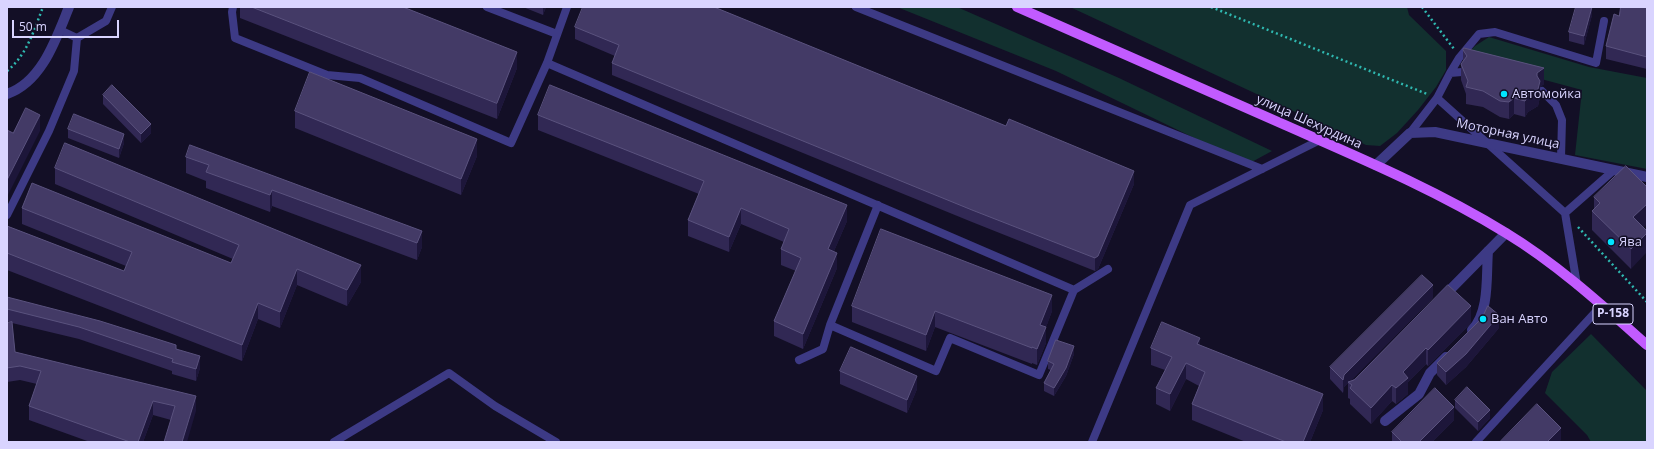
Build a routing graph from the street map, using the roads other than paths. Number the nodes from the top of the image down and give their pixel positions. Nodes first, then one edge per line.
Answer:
1 (69, 7) edge
2 (112, 7) edge
3 (234, 7) edge
4 (487, 7) edge
5 (567, 7) edge
6 (856, 7) edge
7 (1017, 7) edge
8 (1604, 21) dead end
9 (60, 30) junction
10 (557, 34) junction
11 (77, 38) junction
12 (546, 63) junction
13 (1462, 72) edge
14 (1450, 73) junction
15 (1542, 91) dead end
16 (7, 94) edge
17 (1437, 98) junction
18 (1410, 133) junction
19 (1320, 140) junction
20 (1488, 143) junction
21 (1561, 158) junction
22 (1376, 166) junction
23 (1262, 169) junction
24 (1614, 170) junction
25 (1647, 176) edge
26 (878, 206) junction
27 (1565, 213) junction
28 (7, 215) edge
29 (1506, 233) junction
30 (1488, 251) junction
31 (1108, 269) dead end
32 (1577, 285) junction
33 (1074, 290) junction
34 (1602, 305) junction
35 (1433, 307) edge
36 (830, 325) junction
37 (1467, 336) edge
38 (1647, 345) edge
39 (1451, 352) edge
40 (799, 360) dead end
41 (1385, 422) dead end
42 (334, 442) edge
43 (556, 442) edge
44 (1092, 442) edge
45 (1476, 442) edge

1 - 9 street
2 - 11 lane
3 - 12 lane
4 - 10 lane
5 - 10 lane
6 - 23 lane
7 - 19 main road, улица Шехурдина
8 - 14 lane
9 - 11 lane
9 - 16 street
10 - 12 lane
11 - 28 lane
12 - 26 lane
13 - 14 lane
14 - 17 lane
15 - 21 lane
17 - 18 lane
17 - 20 lane
18 - 20 street, Моторная улица
18 - 22 street
19 - 22 main road, улица Шехурдина
19 - 23 lane
20 - 21 street, Моторная улица
20 - 27 lane
21 - 24 street, Моторная улица
22 - 29 main road, улица Шехурдина
23 - 44 lane
24 - 25 street, Моторная улица
24 - 27 lane
26 - 33 lane
26 - 36 lane
27 - 32 lane
29 - 30 street
29 - 32 main road, улица Шехурдина
30 - 35 street
30 - 37 street
31 - 33 lane
32 - 34 main road, Р-158
33 - 36 lane
34 - 38 main road, Р-158
34 - 45 lane
36 - 40 lane
39 - 41 street
42 - 43 lane

